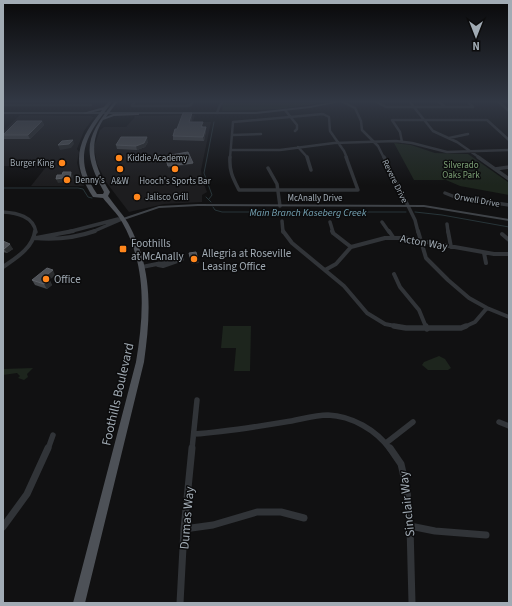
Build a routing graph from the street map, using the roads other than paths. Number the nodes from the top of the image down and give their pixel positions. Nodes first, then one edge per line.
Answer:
1 (90, 129) edge
2 (97, 129) edge
3 (232, 129) edge
4 (330, 129) edge
5 (362, 129) edge
6 (398, 129) edge
7 (432, 129) edge
8 (497, 129) edge
9 (261, 134) dead end
10 (468, 134) dead end
11 (232, 135) junction
12 (450, 138) junction
13 (509, 140) edge
14 (84, 142) junction
15 (338, 142) junction
16 (374, 142) junction
17 (402, 142) junction
18 (298, 147) junction
19 (92, 149) junction
20 (81, 150) junction
21 (231, 150) junction
22 (509, 150) edge
23 (468, 151) junction
24 (92, 155) junction
25 (509, 167) edge
26 (268, 168) dead end
27 (495, 169) junction
28 (311, 170) dead end
29 (509, 179) edge
30 (86, 181) junction
31 (104, 186) junction
32 (279, 191) junction
33 (445, 193) dead end
34 (104, 196) junction
35 (509, 205) edge
36 (280, 206) junction
37 (407, 206) junction
38 (3, 212) edge
39 (122, 219) junction
40 (509, 220) edge
41 (282, 221) dead end
42 (330, 222) dead end
43 (382, 222) dead end
44 (447, 224) dead end
45 (502, 234) dead end
46 (393, 237) junction
47 (34, 238) junction
48 (509, 240) edge
49 (420, 241) junction
50 (351, 247) junction
51 (451, 247) junction
52 (484, 253) junction
53 (509, 254) edge
54 (182, 259) dead end
55 (486, 263) dead end
56 (3, 267) edge
57 (142, 267) junction
58 (325, 270) junction
59 (394, 274) dead end
60 (486, 308) junction
61 (509, 317) edge
62 (427, 329) junction
63 (197, 400) dead end
64 (413, 422) dead end
65 (499, 422) dead end
66 (509, 426) edge
67 (194, 434) junction
68 (53, 435) dead end
69 (386, 443) junction
70 (304, 518) dead end
71 (410, 526) junction
72 (3, 527) edge
73 (184, 529) junction
74 (486, 535) dead end
75 (79, 603) edge
76 (180, 603) edge
77 (412, 603) edge

1 - 14 main road, Foothills Boulevard
2 - 19 main road
3 - 11 street
4 - 15 street
5 - 16 street, Revere Drive
6 - 17 street
7 - 12 street
8 - 13 street
9 - 11 street
10 - 12 street
11 - 21 street
12 - 23 street
14 - 19 main road
14 - 20 main road, Foothills Boulevard
15 - 16 street
15 - 18 street
15 - 32 street
16 - 17 street
16 - 37 street, Revere Drive
17 - 23 street
18 - 21 street
18 - 28 street
19 - 24 main road
20 - 24 main road
20 - 30 main road, Foothills Boulevard
21 - 32 street
22 - 23 street
23 - 27 street
24 - 31 main road
25 - 27 street
26 - 32 street
27 - 29 street
30 - 31 main road
30 - 34 main road, Foothills Boulevard
31 - 34 main road
32 - 36 street
33 - 35 street, Orwell Drive
34 - 39 main road, Foothills Boulevard
36 - 37 main road, McAnally Drive
36 - 39 main road, McAnally Drive
37 - 40 main road, McAnally Drive
37 - 49 street, Revere Drive
38 - 47 street
39 - 47 street, McAnally Drive
39 - 57 main road, Foothills Boulevard
41 - 58 street
42 - 50 street
43 - 46 street
44 - 51 street
45 - 48 street
46 - 49 street, Acton Way
46 - 50 street, Acton Way
47 - 56 street
49 - 51 street, Acton Way
49 - 60 street, Revere Drive
50 - 58 street
51 - 52 street, Acton Way
52 - 53 street, Acton Way
52 - 55 street
54 - 57 street
57 - 75 main road, Foothills Boulevard
58 - 62 street
59 - 62 street
60 - 61 street, Revere Drive
60 - 62 street
63 - 67 street, Dumas Way
64 - 69 street
65 - 66 street
67 - 69 street, Sinclair Way
67 - 73 street, Dumas Way
68 - 72 street
69 - 71 street, Sinclair Way
70 - 73 street
71 - 74 street
71 - 77 street, Sinclair Way
73 - 76 street, Dumas Way

